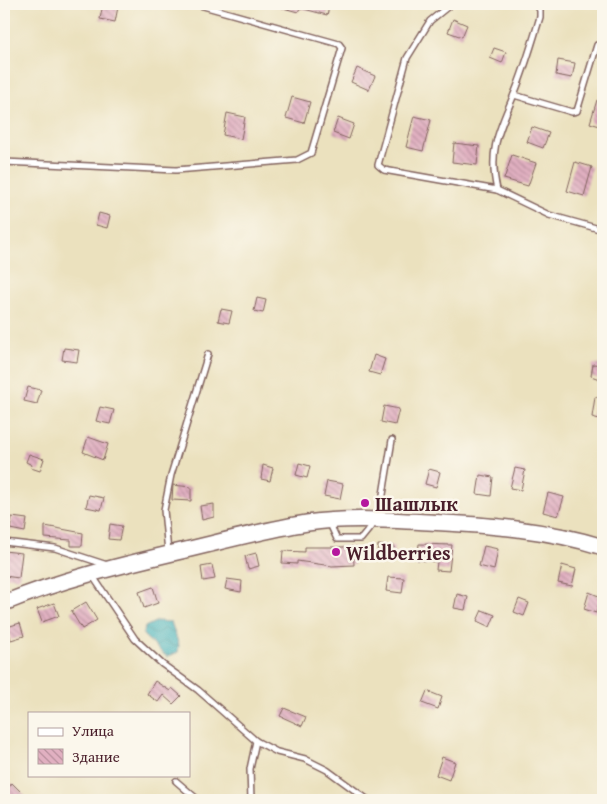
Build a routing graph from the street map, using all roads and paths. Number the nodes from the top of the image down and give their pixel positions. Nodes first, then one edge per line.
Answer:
1 (196, 4) edge
2 (452, 4) edge
3 (536, 4) edge
4 (596, 45) dead end
5 (514, 95) junction
6 (4, 162) edge
7 (497, 190) junction
8 (603, 230) edge
9 (208, 354) dead end
10 (392, 440) dead end
11 (378, 519) junction
12 (4, 542) edge
13 (603, 547) edge
14 (168, 554) junction
15 (112, 567) junction
16 (90, 572) junction
17 (4, 604) edge
18 (256, 741) junction
19 (176, 781) dead end
20 (198, 800) edge
21 (251, 800) edge
22 (368, 800) edge

1 - 6 lane
2 - 7 lane
3 - 5 lane
4 - 5 lane
5 - 7 lane
7 - 8 lane
9 - 14 lane
10 - 11 lane
11 - 13 main road
11 - 14 main road
12 - 15 lane
14 - 15 main road
15 - 16 main road
16 - 17 main road
16 - 18 lane
18 - 21 lane
18 - 22 lane
19 - 20 lane

